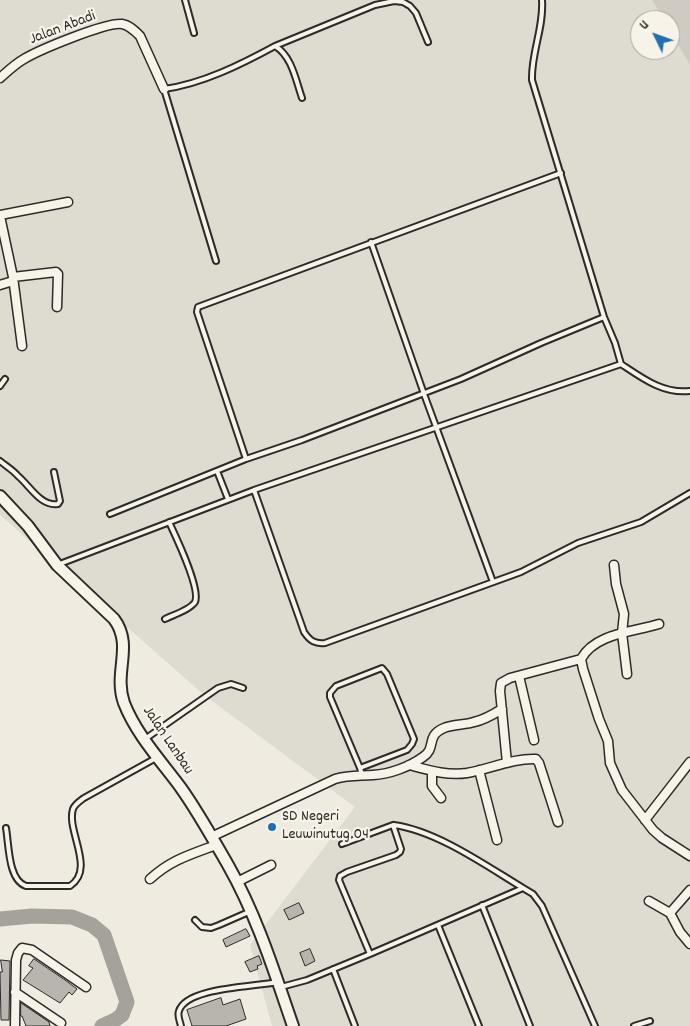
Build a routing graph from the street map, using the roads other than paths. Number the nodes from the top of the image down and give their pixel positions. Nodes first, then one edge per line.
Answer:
1 (185, 0) edge
2 (542, 0) edge
3 (194, 33) dead end
4 (428, 42) dead end
5 (275, 46) junction
6 (0, 78) edge
7 (164, 89) junction
8 (302, 98) dead end
9 (561, 172) junction
10 (68, 202) dead end
11 (0, 219) edge
12 (371, 242) junction
13 (216, 261) dead end
14 (13, 279) junction
15 (0, 285) edge
16 (57, 307) dead end
17 (604, 317) junction
18 (22, 346) dead end
19 (620, 364) junction
20 (5, 379) dead end
21 (0, 386) edge
22 (690, 391) edge
23 (424, 394) junction
24 (436, 427) junction
25 (246, 459) junction
26 (0, 461) edge
27 (217, 471) junction
28 (54, 472) dead end
29 (254, 490) junction
30 (690, 493) edge
31 (0, 496) edge
32 (228, 499) junction
33 (110, 514) dead end
34 (170, 522) junction
35 (58, 564) junction
36 (614, 565) dead end
37 (493, 582) junction
38 (165, 619) dead end
39 (659, 624) dead end
40 (622, 633) junction
41 (581, 659) junction
42 (627, 674) dead end
43 (519, 676) junction
44 (243, 688) dead end
45 (502, 709) junction
46 (145, 739) junction
47 (534, 740) dead end
48 (158, 757) junction
49 (690, 762) edge
50 (507, 763) junction
51 (409, 765) junction
52 (479, 770) junction
53 (361, 772) junction
54 (432, 772) junction
55 (441, 798) dead end
56 (645, 820) junction
57 (558, 822) dead end
58 (393, 825) junction
59 (6, 828) dead end
60 (497, 840) dead end
61 (214, 842) junction
62 (342, 844) dead end
63 (690, 856) edge
64 (271, 864) dead end
65 (150, 879) dead end
66 (237, 882) junction
67 (523, 888) junction
68 (690, 890) edge
69 (649, 901) dead end
70 (482, 905) junction
71 (251, 911) junction
72 (670, 913) junction
73 (195, 920) dead end
74 (438, 925) junction
75 (690, 944) edge
76 (370, 954) junction
77 (333, 969) junction
78 (283, 984) junction
79 (86, 987) dead end
80 (15, 992) junction
81 (650, 1021) dead end
82 (61, 1023) dead end
83 (15, 1026) edge
84 (181, 1026) edge
85 (293, 1026) edge
86 (355, 1026) edge
87 (479, 1026) edge
88 (530, 1026) edge
89 (595, 1026) edge
90 (634, 1026) edge

1 - 3 lane
2 - 9 lane
4 - 5 lane
5 - 7 lane
5 - 8 lane
6 - 7 street, Jalan Abadi
7 - 13 lane
9 - 12 lane
9 - 17 lane
10 - 11 street
11 - 14 street
12 - 23 lane
12 - 25 lane
14 - 15 street
14 - 16 street
14 - 18 street
17 - 19 lane
17 - 23 lane
19 - 22 lane
19 - 24 lane
20 - 21 lane
23 - 24 lane
23 - 25 lane
24 - 29 lane
24 - 37 lane
25 - 27 lane
26 - 28 lane
27 - 32 lane
27 - 33 lane
29 - 32 lane
29 - 37 lane
30 - 37 lane
31 - 35 street, Jalan Lanbau
32 - 34 lane
34 - 35 lane
34 - 38 lane
35 - 46 street, Jalan Lanbau
36 - 40 street
39 - 40 street
40 - 41 street
40 - 42 street
41 - 43 street
41 - 56 street
43 - 45 street
43 - 47 street
44 - 46 lane
45 - 50 street
45 - 51 street
46 - 48 street, Jalan Lanbau
48 - 59 lane
48 - 61 street, Jalan Lanbau
49 - 56 street
50 - 52 street
50 - 57 street
51 - 53 street
51 - 54 street
52 - 54 street
52 - 60 street
53 - 53 lane
53 - 61 street
54 - 55 street
56 - 63 street
58 - 62 lane
58 - 67 lane
58 - 76 lane
61 - 65 street
61 - 66 street, Jalan Lanbau
64 - 66 street
66 - 71 street, Jalan Lanbau
67 - 70 lane
67 - 89 lane
68 - 72 street
69 - 72 street
70 - 74 lane
70 - 88 lane
71 - 73 lane
71 - 78 street, Jalan Lanbau
72 - 75 street
74 - 76 lane
74 - 87 lane
76 - 77 lane
77 - 78 lane
77 - 86 lane
78 - 84 lane
78 - 85 street, Jalan Lanbau
79 - 80 street
80 - 82 street
80 - 83 street
81 - 90 lane

